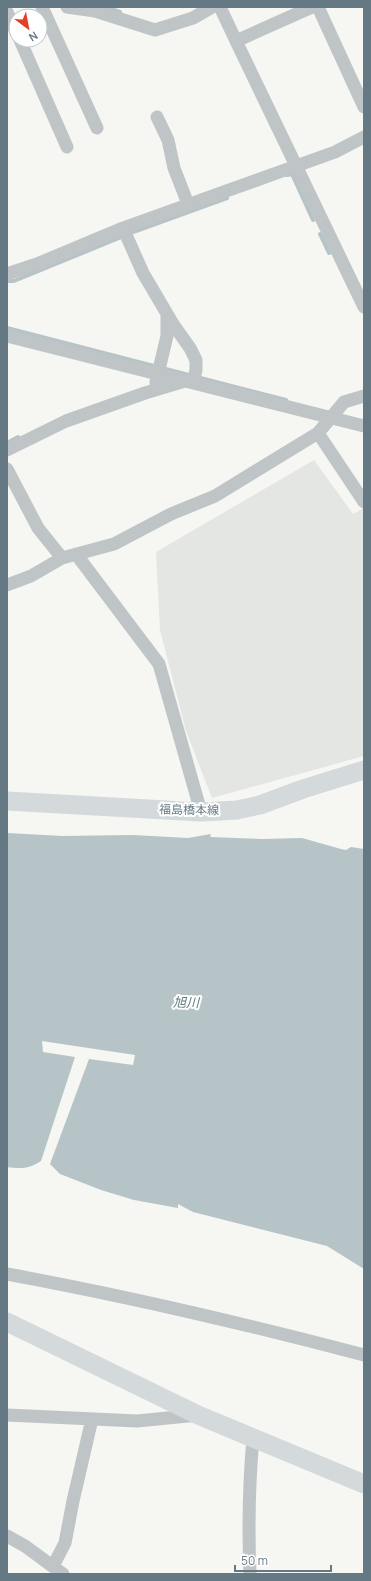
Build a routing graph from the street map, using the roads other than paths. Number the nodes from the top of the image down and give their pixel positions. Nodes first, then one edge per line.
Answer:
1 (42, 7) edge
2 (67, 7) edge
3 (212, 7) edge
4 (220, 7) edge
5 (312, 7) edge
6 (318, 7) edge
7 (95, 9) edge
8 (236, 41) junction
9 (24, 48) edge
10 (364, 107) edge
11 (157, 117) dead end
12 (97, 128) dead end
13 (364, 137) edge
14 (67, 147) dead end
15 (296, 165) junction
16 (188, 204) junction
17 (125, 232) junction
18 (7, 274) edge
19 (364, 307) edge
20 (166, 313) junction
21 (7, 336) edge
22 (159, 369) junction
23 (192, 379) junction
24 (153, 391) junction
25 (364, 396) edge
26 (336, 412) junction
27 (364, 426) edge
28 (318, 433) junction
29 (7, 450) edge
30 (7, 469) edge
31 (364, 502) edge
32 (76, 554) junction
33 (62, 558) junction
34 (7, 585) edge
35 (364, 770) edge
36 (7, 801) edge
37 (200, 812) junction
38 (7, 1274) edge
39 (7, 1322) edge
40 (364, 1354) edge
41 (198, 1415) junction
42 (7, 1416) edge
43 (92, 1419) junction
44 (253, 1438) junction
45 (364, 1484) edge
46 (7, 1536) edge
47 (58, 1570) edge
48 (250, 1574) edge

1 - 12 street
2 - 7 street
3 - 7 street
4 - 8 street
5 - 8 street
6 - 10 street
8 - 15 street
9 - 14 street
11 - 16 street
13 - 15 street
15 - 16 street
15 - 19 street
16 - 17 street
17 - 18 street
17 - 20 street
20 - 22 street
20 - 23 street
21 - 22 street
22 - 23 street
22 - 24 street
23 - 24 street
23 - 26 street
24 - 29 street
25 - 26 street
26 - 27 street
26 - 28 street
28 - 31 street
28 - 32 street
30 - 33 street
32 - 33 street
32 - 37 street
33 - 34 street
35 - 37 street, 福島橋本線
36 - 37 street, 福島橋本線
38 - 40 street
39 - 41 street
41 - 43 street
41 - 44 street
42 - 43 street
43 - 47 street
44 - 45 street
44 - 48 street
46 - 47 street

